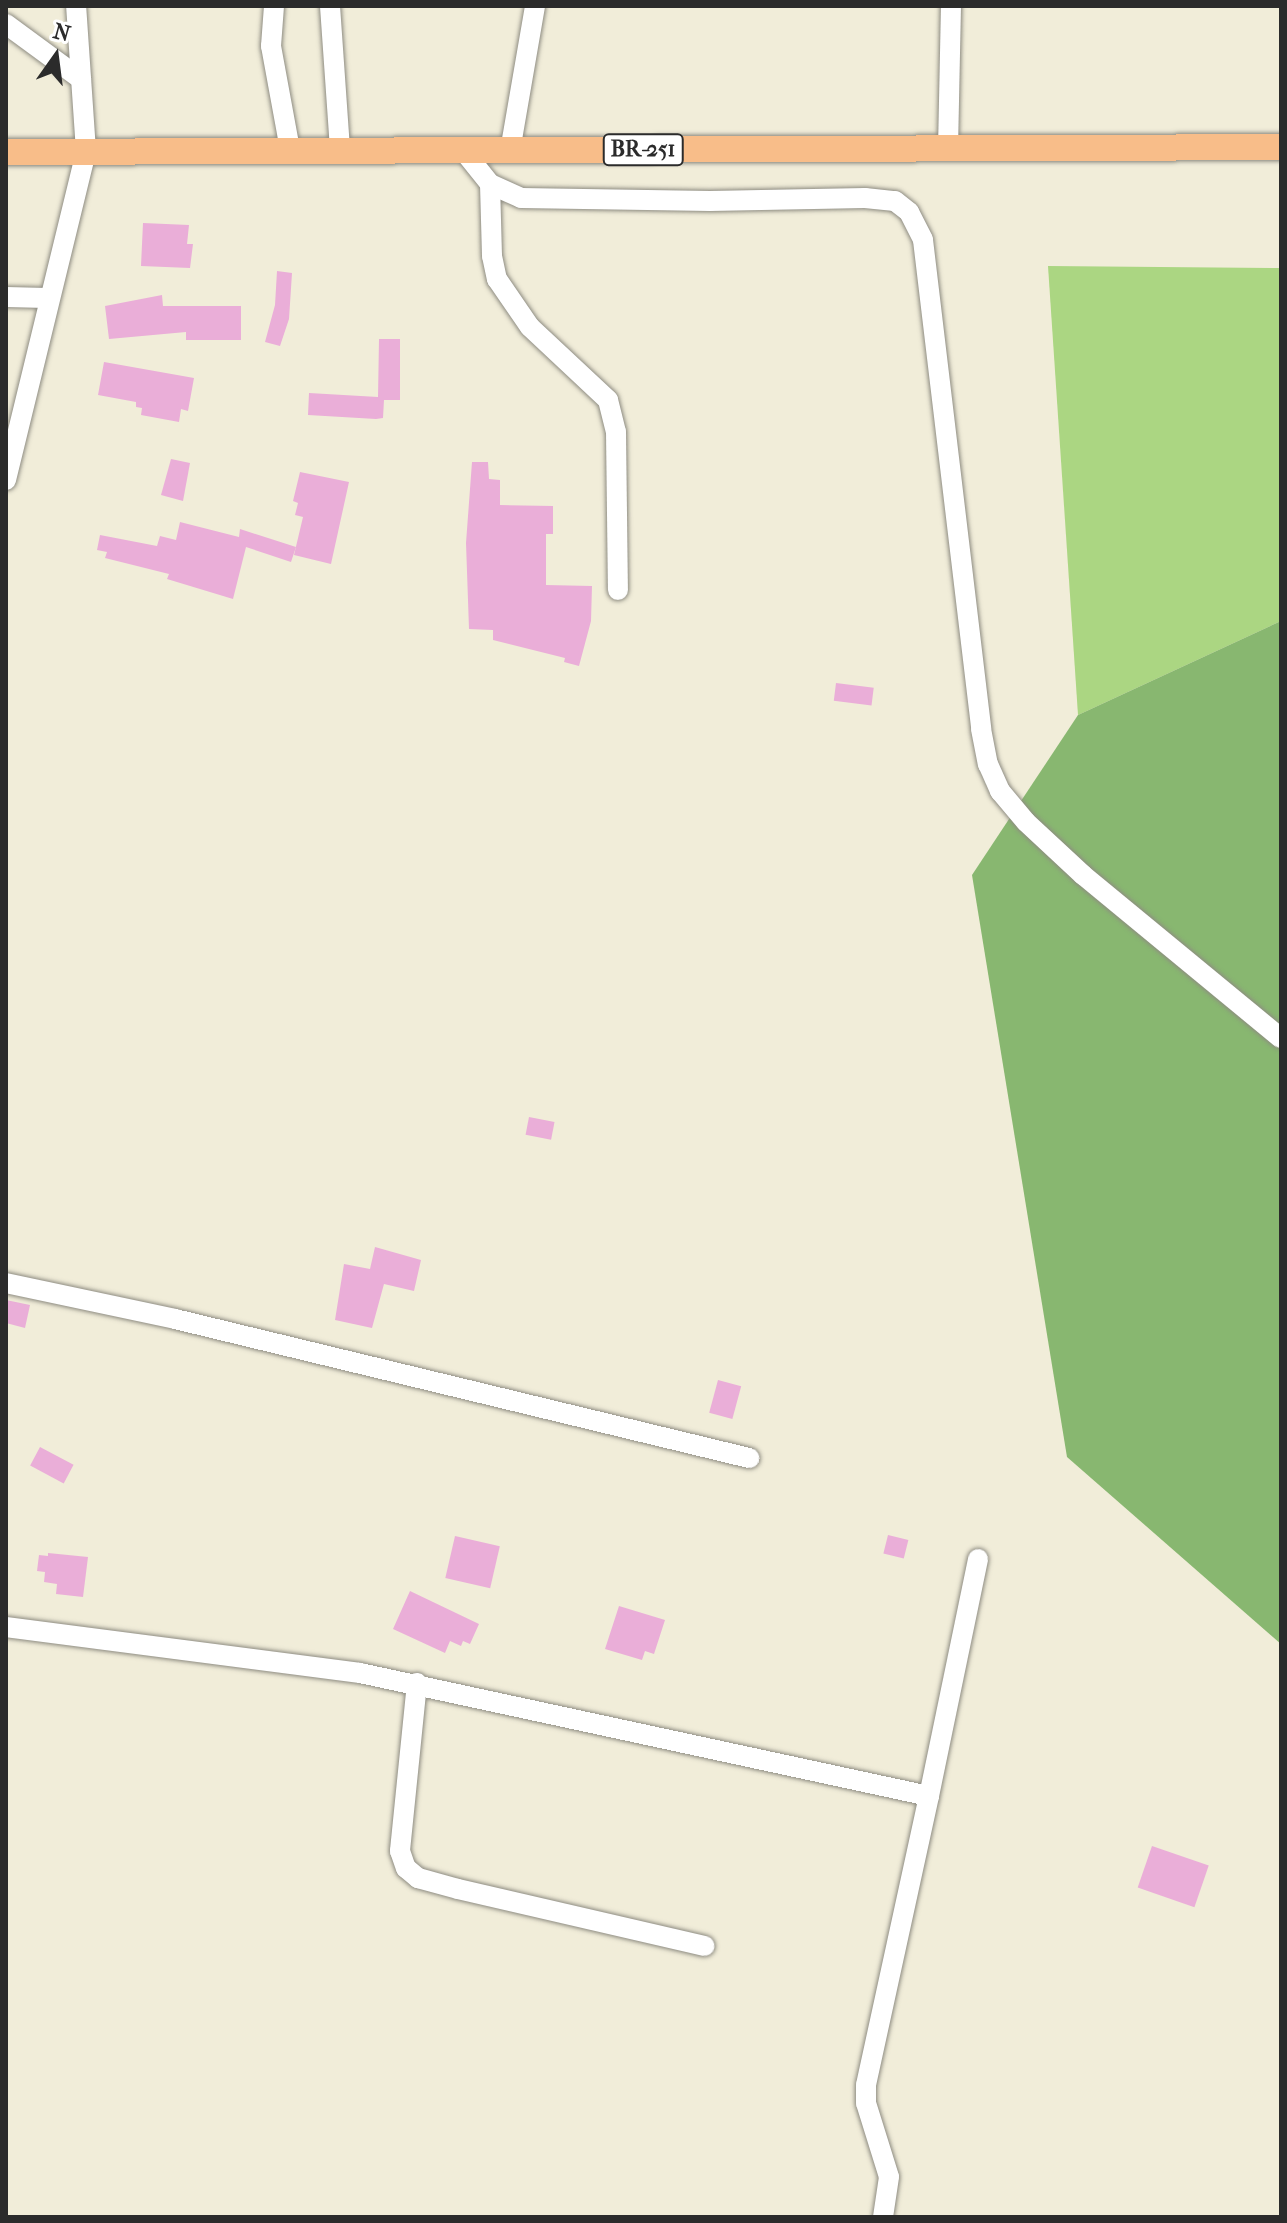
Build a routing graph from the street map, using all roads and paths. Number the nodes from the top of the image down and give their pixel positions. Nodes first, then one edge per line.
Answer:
1 (76, 6) edge
2 (274, 6) edge
3 (330, 6) edge
4 (535, 6) edge
5 (951, 6) edge
6 (6, 24) edge
7 (81, 79) junction
8 (1281, 147) edge
9 (462, 149) junction
10 (948, 149) junction
11 (290, 150) junction
12 (340, 150) junction
13 (86, 151) junction
14 (510, 151) junction
15 (6, 152) edge
16 (490, 184) junction
17 (6, 297) edge
18 (47, 298) junction
19 (6, 480) edge
20 (618, 590) dead end
21 (1281, 1038) edge
22 (6, 1283) edge
23 (749, 1458) dead end
24 (978, 1559) dead end
25 (6, 1627) edge
26 (417, 1683) junction
27 (929, 1796) junction
28 (704, 1946) dead end
29 (883, 2217) edge

1 - 7 street
2 - 11 street
3 - 12 street
4 - 14 street
5 - 10 street
6 - 7 street
7 - 13 street
8 - 10 main road, BR-251
9 - 12 main road, BR-251
9 - 14 main road, BR-251
9 - 16 street
10 - 14 main road, BR-251
11 - 12 main road, BR-251
11 - 13 main road, BR-251
13 - 15 main road, BR-251
13 - 18 street
16 - 20 street
16 - 21 street
17 - 18 street
18 - 19 street
22 - 23 street
24 - 27 street
25 - 26 street
26 - 27 street
26 - 28 street
27 - 29 street

